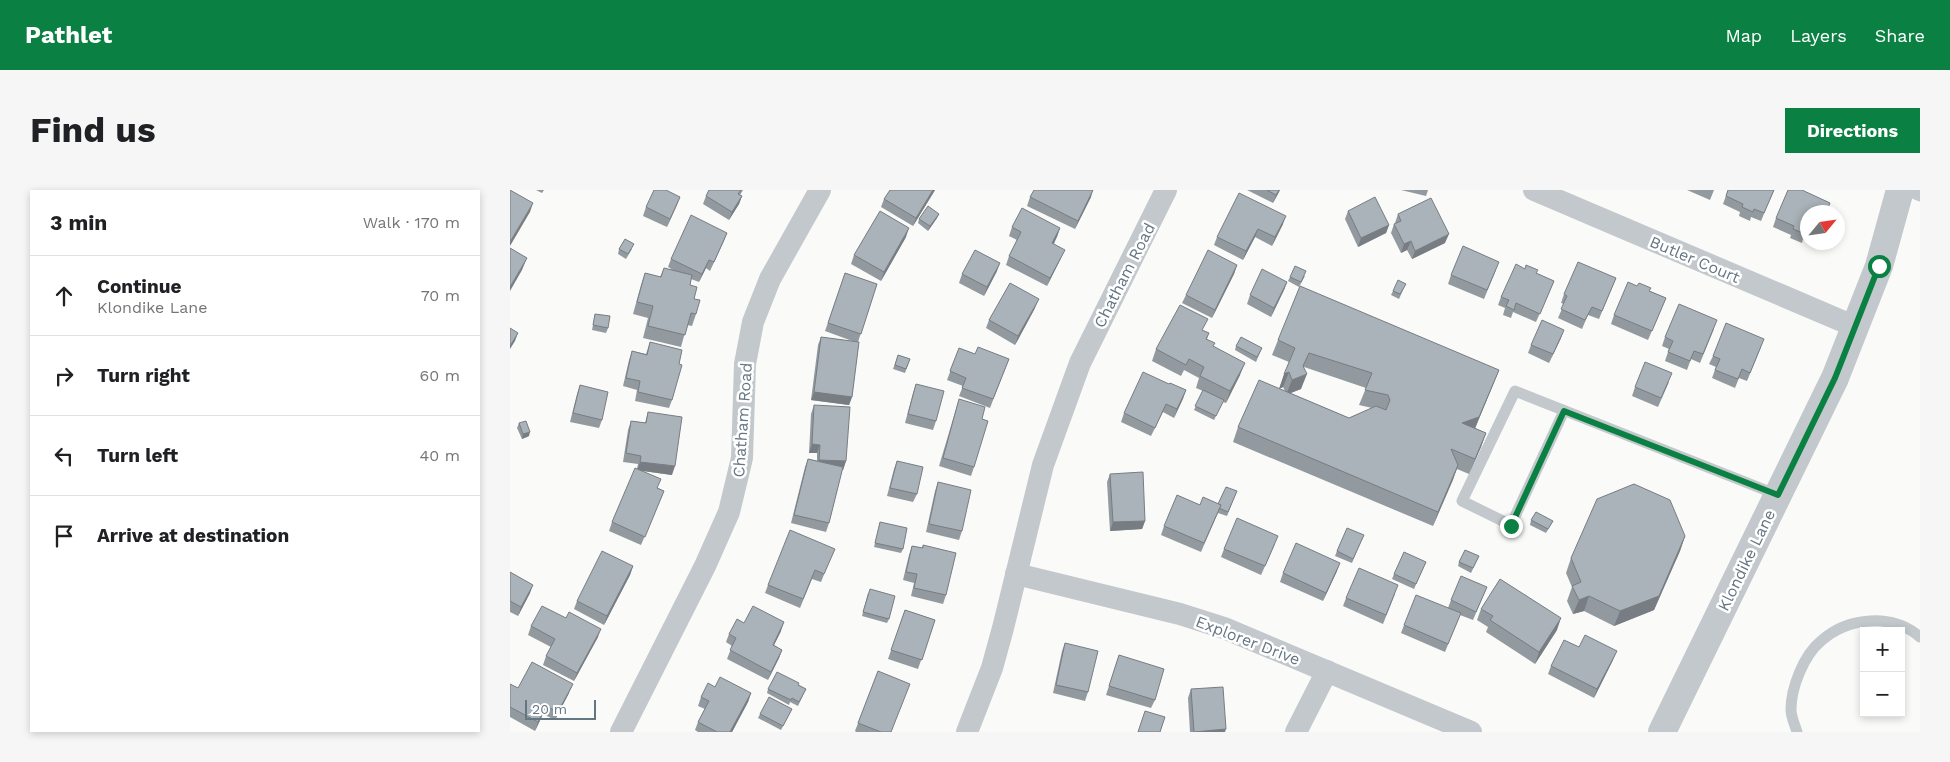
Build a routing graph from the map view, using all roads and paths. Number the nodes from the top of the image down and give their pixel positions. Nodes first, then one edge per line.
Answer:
1 (820, 190) edge
2 (1166, 190) edge
3 (1534, 190) edge
4 (1900, 190) edge
5 (1906, 190) edge
6 (1920, 196) edge
7 (1856, 327) junction
8 (1564, 411) junction
9 (1778, 495) junction
10 (1016, 574) junction
11 (1920, 637) edge
12 (1327, 671) junction
13 (622, 732) edge
14 (968, 732) edge
15 (1296, 732) edge
16 (1471, 732) edge
17 (1662, 732) edge
18 (1797, 732) edge

1 - 13 street, Chatham Road
2 - 10 street, Chatham Road
3 - 7 street, Butler Court
4 - 7 street, Klondike Lane
5 - 6 lane
7 - 9 street, Klondike Lane
8 - 8 lane
8 - 9 lane
9 - 17 street, Klondike Lane
10 - 12 street, Explorer Drive
10 - 14 street, Chatham Road
11 - 18 lane
12 - 15 street
12 - 16 street, Explorer Drive

